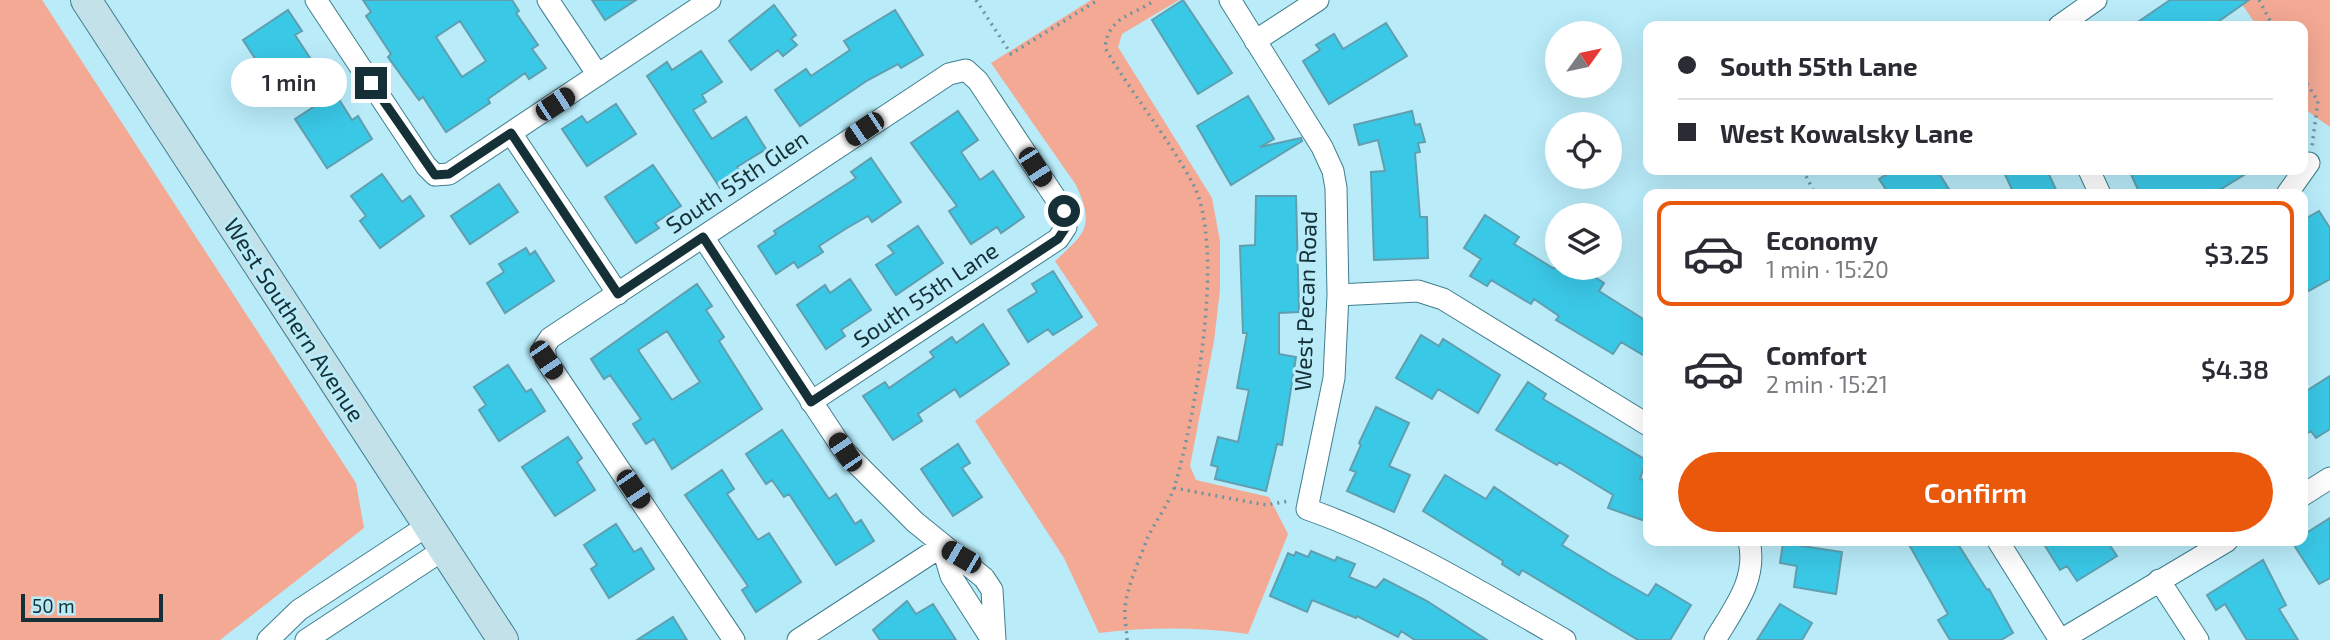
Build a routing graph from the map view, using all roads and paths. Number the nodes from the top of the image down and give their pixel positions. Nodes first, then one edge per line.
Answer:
1 (86, 0) edge
2 (316, 0) edge
3 (548, 0) edge
4 (710, 0) edge
5 (976, 0) edge
6 (1098, 0) edge
7 (1155, 0) edge
8 (1230, 0) edge
9 (1318, 0) edge
10 (2096, 0) edge
11 (2259, 0) edge
12 (2066, 21) edge
13 (2270, 21) edge
14 (1255, 41) junction
15 (966, 71) joint
16 (598, 75) junction
17 (2308, 86) edge
18 (511, 133) junction
19 (2309, 163) edge
20 (703, 237) junction
21 (618, 294) junction
22 (1338, 295) junction
23 (811, 402) junction
24 (1643, 422) edge
25 (2330, 478) edge
26 (1174, 488) junction
27 (2308, 492) edge
28 (1309, 497) junction
29 (427, 526) junction
30 (942, 546) junction
31 (1750, 546) edge
32 (2001, 546) edge
33 (2218, 546) edge
34 (443, 550) junction
35 (984, 578) junction
36 (2159, 580) junction
37 (329, 590) junction
38 (961, 593) junction
39 (345, 614) junction
40 (268, 640) edge
41 (306, 640) edge
42 (503, 640) edge
43 (734, 640) edge
44 (798, 640) edge
45 (993, 640) edge
46 (1127, 640) edge
47 (1565, 640) edge
48 (1715, 640) edge
49 (2061, 640) edge
50 (2198, 640) edge

1 - 29 main road, West Southern Avenue
2 - 18 street
3 - 16 street
4 - 16 street
5 - 6 path
7 - 26 path
8 - 14 street, West Pecan Road
9 - 14 street
10 - 12 street
11 - 13 path
14 - 22 street, West Pecan Road
15 - 20 street, South 55th Glen
15 - 23 street, South 55th Lane
16 - 18 street
17 - 19 path
18 - 21 street
20 - 21 street, South 55th Glen
20 - 23 street
21 - 43 street, South 55th Glen
22 - 24 street
22 - 28 street, West Pecan Road
23 - 30 street
25 - 27 street
26 - 28 path
26 - 46 path
28 - 47 street
29 - 34 main road, West Southern Avenue
29 - 37 street
30 - 35 street
30 - 38 street
30 - 44 street
31 - 48 street
32 - 49 street
33 - 36 street
34 - 39 street
34 - 42 main road, West Southern Avenue
35 - 38 street
35 - 45 street
36 - 49 street
36 - 50 street
37 - 39 street
37 - 40 street
38 - 45 street
39 - 41 street

